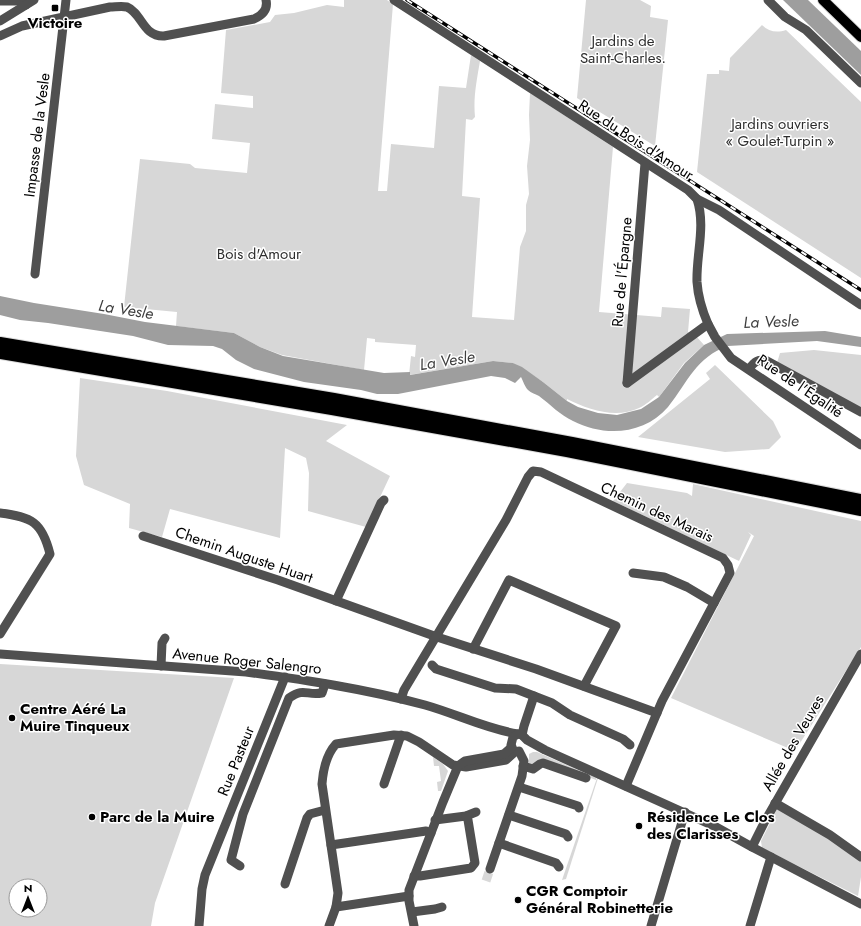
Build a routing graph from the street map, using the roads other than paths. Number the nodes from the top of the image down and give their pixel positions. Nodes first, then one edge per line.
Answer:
1 (66, 0) edge
2 (266, 0) edge
3 (394, 0) edge
4 (768, 0) edge
5 (823, 0) edge
6 (0, 1) edge
7 (30, 2) edge
8 (65, 17) junction
9 (0, 21) edge
10 (0, 36) edge
11 (861, 37) edge
12 (861, 83) edge
13 (645, 163) junction
14 (697, 199) junction
15 (35, 274) dead end
16 (861, 305) edge
17 (708, 324) junction
18 (0, 343) edge
19 (0, 353) edge
20 (749, 369) junction
21 (861, 412) edge
22 (861, 445) edge
23 (384, 500) dead end
24 (861, 500) edge
25 (861, 510) edge
26 (0, 513) edge
27 (143, 536) dead end
28 (633, 573) dead end
29 (336, 601) junction
30 (714, 603) junction
31 (0, 634) edge
32 (436, 637) junction
33 (165, 638) dead end
34 (473, 649) junction
35 (0, 654) edge
36 (861, 654) edge
37 (432, 665) dead end
38 (161, 666) junction
39 (285, 677) junction
40 (325, 684) junction
41 (584, 686) junction
42 (534, 696) junction
43 (401, 699) junction
44 (657, 713) junction
45 (485, 726) junction
46 (401, 736) junction
47 (522, 736) junction
48 (630, 745) dead end
49 (516, 749) junction
50 (544, 750) junction
51 (458, 766) junction
52 (523, 766) junction
53 (586, 778) dead end
54 (384, 784) dead end
55 (626, 786) junction
56 (519, 787) junction
57 (775, 803) junction
58 (579, 808) dead end
59 (326, 810) junction
60 (476, 812) dead end
61 (509, 815) junction
62 (466, 816) junction
63 (684, 816) junction
64 (435, 820) junction
65 (431, 832) junction
66 (568, 837) dead end
67 (499, 843) junction
68 (331, 845) junction
69 (751, 846) junction
70 (771, 857) junction
71 (861, 857) edge
72 (240, 866) dead end
73 (559, 867) dead end
74 (490, 869) tunnel mouth
75 (414, 876) junction
76 (285, 884) dead end
77 (861, 894) edge
78 (409, 896) junction
79 (860, 904) edge
80 (336, 907) junction
81 (442, 907) dead end
82 (412, 912) junction
83 (199, 926) edge
84 (330, 926) edge
85 (414, 926) edge
86 (651, 926) edge
87 (750, 926) edge

1 - 8 street, Impasse de la Vesle
2 - 8 street
3 - 13 street, Rue du Bois d'Amour
4 - 12 street
5 - 11 main road
6 - 7 street
7 - 9 street
8 - 10 street
8 - 15 street, Impasse de la Vesle
13 - 14 street, Rue du Bois d'Amour
13 - 17 street, Rue de l'Épargne
14 - 16 street, Rue du Bois d'Amour
14 - 17 street
17 - 20 street, Rue de l'Égalité
18 - 24 highway
19 - 25 highway
20 - 21 street
20 - 22 street, Rue de l'Égalité
23 - 29 street
26 - 31 street
27 - 29 street, Chemin Auguste Huart
28 - 30 street
29 - 32 street, Chemin Auguste Huart
30 - 32 street, Chemin des Marais
30 - 44 street, Chemin des Marais
32 - 34 street
32 - 43 street
33 - 38 street
34 - 41 street
34 - 41 street
35 - 38 street, Avenue Roger Salengro
36 - 57 street, Allée des Veuves
37 - 42 street
38 - 39 street, Avenue Roger Salengro
39 - 40 street, Avenue Roger Salengro
39 - 83 street, Rue Pasteur
40 - 43 street, Avenue Roger Salengro
40 - 72 street
41 - 44 street
42 - 47 street
42 - 48 street
43 - 45 street, Avenue Roger Salengro
44 - 55 street, Chemin des Marais
45 - 47 street, Avenue Roger Salengro
45 - 49 street, Avenue Roger Salengro
46 - 51 street
46 - 54 street
46 - 59 street
47 - 49 street
47 - 49 street
47 - 50 street, Avenue Roger Salengro
49 - 50 street, Avenue Roger Salengro
49 - 51 street
49 - 52 street
50 - 55 street, Avenue Roger Salengro
51 - 64 street
52 - 53 street
52 - 56 street
55 - 63 street, Avenue Roger Salengro
56 - 58 street
56 - 61 street
57 - 69 street, Allée des Veuves
57 - 71 street
59 - 68 street
59 - 76 street
60 - 62 street
61 - 66 street
61 - 67 street
62 - 64 street
62 - 75 street
63 - 69 street, Avenue Roger Salengro
63 - 86 street
64 - 65 street
65 - 68 street
65 - 75 street
67 - 73 street
67 - 74 street
68 - 80 street
69 - 70 street, Avenue Roger Salengro
70 - 79 street, Avenue Roger Salengro
70 - 87 street
75 - 78 street
77 - 79 street
78 - 80 street
78 - 82 street
80 - 84 street
81 - 82 street
82 - 85 street

